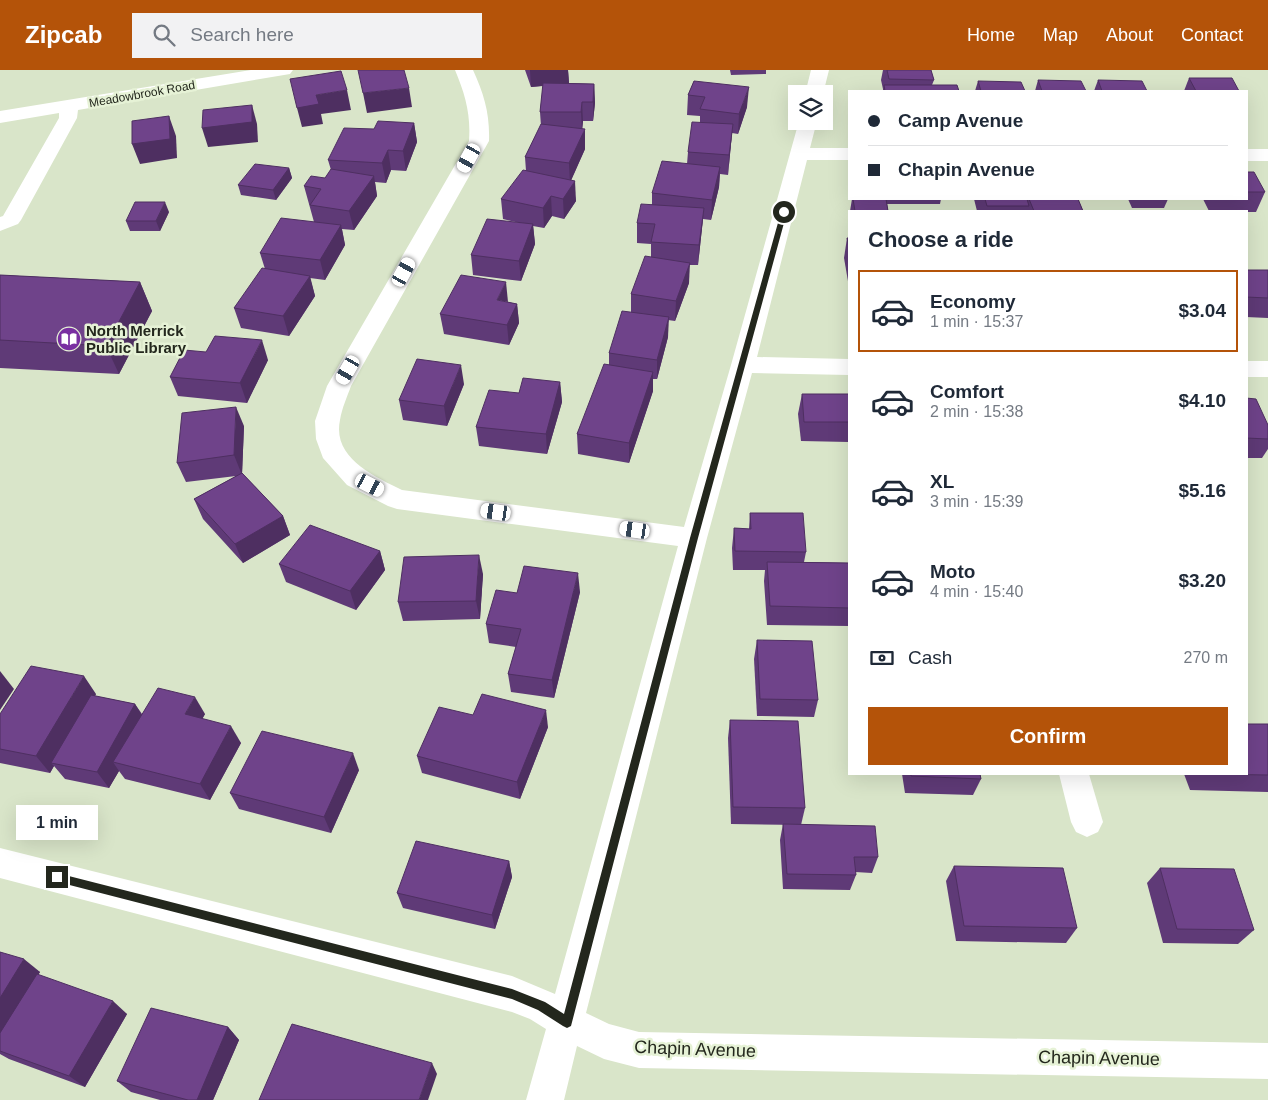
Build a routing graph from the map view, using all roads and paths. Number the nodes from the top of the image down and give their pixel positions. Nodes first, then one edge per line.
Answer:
1 (284, 70) edge
2 (464, 70) edge
3 (820, 70) edge
4 (816, 85) edge
5 (69, 106) junction
6 (0, 117) edge
7 (806, 130) edge
8 (799, 154) junction
9 (848, 154) edge
10 (1248, 155) edge
11 (1268, 155) edge
12 (0, 225) edge
13 (743, 365) junction
14 (848, 367) edge
15 (1248, 369) edge
16 (1268, 369) edge
17 (694, 538) junction
18 (1074, 775) edge
19 (1087, 822) dead end
20 (0, 863) edge
21 (567, 1022) junction
22 (1268, 1061) edge
23 (545, 1100) edge

1 - 5 street, Meadowbrook Road
2 - 17 street
3 - 4 street
5 - 6 street, Meadowbrook Road
5 - 12 street
7 - 8 street
8 - 9 street
8 - 13 street
10 - 11 street
13 - 14 street
13 - 17 street
15 - 16 street
17 - 21 street
18 - 19 street
20 - 21 street, Chapin Avenue
21 - 22 street, Chapin Avenue
21 - 23 street

